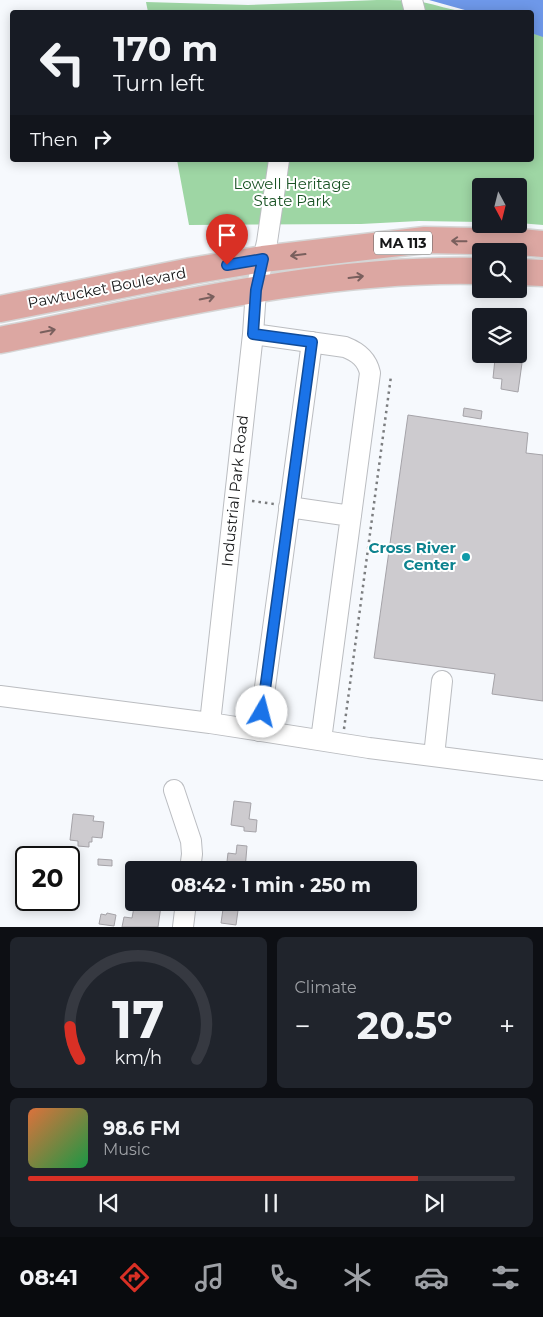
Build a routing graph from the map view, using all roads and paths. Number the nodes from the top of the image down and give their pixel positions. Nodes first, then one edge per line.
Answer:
1 (279, 162) edge
2 (543, 244) edge
3 (263, 259) junction
4 (472, 271) edge
5 (527, 272) edge
6 (543, 273) edge
7 (256, 290) junction
8 (0, 309) edge
9 (253, 334) junction
10 (0, 340) edge
11 (312, 342) junction
12 (391, 376) dead end
13 (248, 500) dead end
14 (289, 506) junction
15 (351, 516) junction
16 (442, 681) dead end
17 (0, 696) edge
18 (210, 723) junction
19 (259, 731) junction
20 (344, 732) dead end
21 (321, 740) junction
22 (434, 756) junction
23 (543, 770) edge
24 (174, 790) dead end
25 (191, 861) edge
26 (185, 911) edge
27 (183, 927) edge

1 - 3 street, Industrial Park Road
2 -> 3 main road, Pawtucket Boulevard / MA 113
3 - 7 street, Industrial Park Road
3 - 8 main road, Pawtucket Boulevard / MA 113
7 -> 4 main road, Pawtucket Boulevard / MA 113
5 - 6 main road
7 - 9 street, Industrial Park Road
10 -> 7 main road, Pawtucket Boulevard / MA 113
9 - 11 street
9 - 18 street, Industrial Park Road
11 - 14 street
11 - 15 street
12 - 20 path
13 - 14 path
14 - 15 street
14 - 19 street
15 - 21 street
16 - 22 street
17 - 18 street
18 - 19 street
19 - 21 street
21 - 22 street
22 - 23 street
24 - 25 street
26 - 27 street

